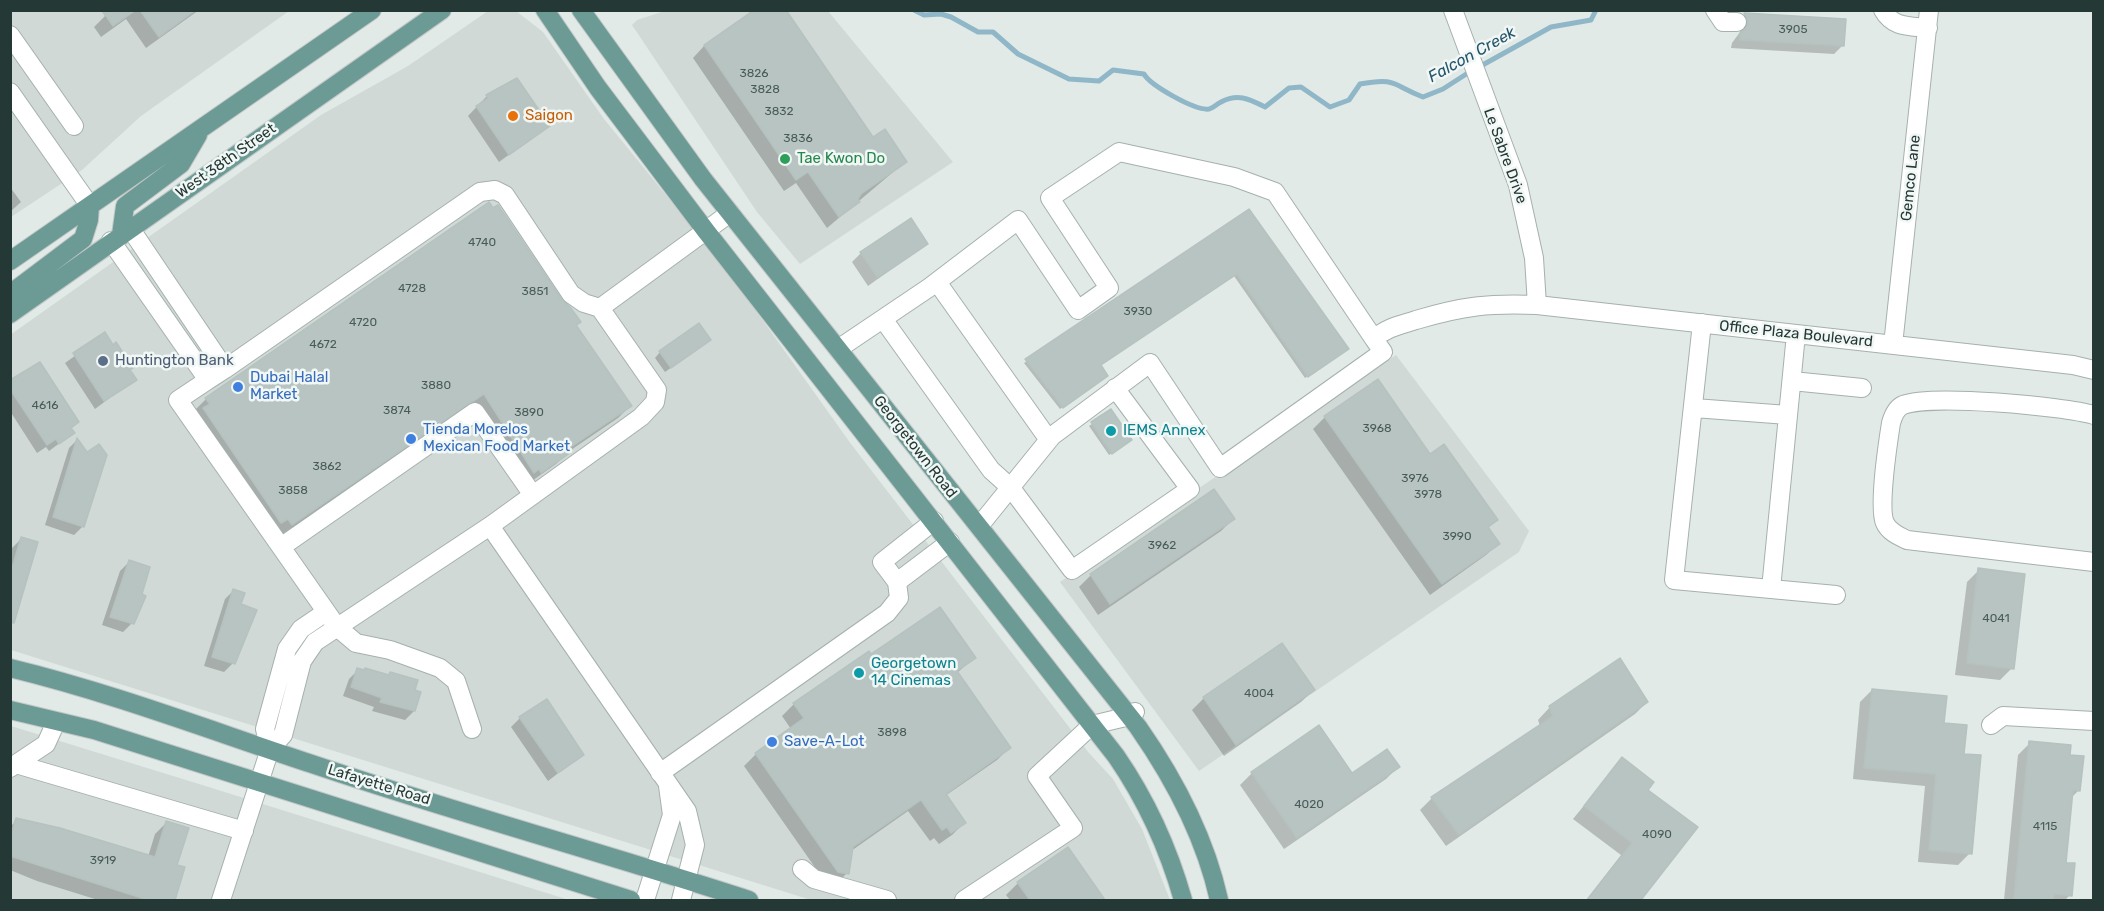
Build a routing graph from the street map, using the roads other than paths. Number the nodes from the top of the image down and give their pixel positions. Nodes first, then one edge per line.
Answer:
1 (372, 10) edge
2 (442, 10) edge
3 (545, 10) edge
4 (581, 10) edge
5 (1453, 10) edge
6 (1715, 10) edge
7 (1883, 10) edge
8 (1928, 19) edge
9 (1737, 22) dead end
10 (10, 35) edge
11 (10, 92) edge
12 (74, 126) dead end
13 (202, 129) junction
14 (90, 207) junction
15 (730, 213) junction
16 (706, 231) junction
17 (121, 235) junction
18 (10, 261) edge
19 (936, 282) junction
20 (10, 294) edge
21 (1537, 305) junction
22 (600, 308) junction
23 (10, 314) edge
24 (883, 319) junction
25 (1702, 323) junction
26 (1797, 334) junction
27 (1374, 339) junction
28 (1893, 345) junction
29 (838, 349) junction
30 (225, 369) junction
31 (2094, 370) edge
32 (208, 380) junction
33 (1792, 381) junction
34 (1115, 388) junction
35 (1862, 388) dead end
36 (1694, 408) junction
37 (2094, 415) edge
38 (1788, 416) junction
39 (1049, 440) junction
40 (1011, 488) junction
41 (533, 495) junction
42 (934, 521) junction
43 (980, 525) junction
44 (490, 526) junction
45 (950, 542) junction
46 (280, 547) junction
47 (2094, 562) edge
48 (897, 582) junction
49 (1771, 589) junction
50 (1836, 595) dead end
51 (326, 612) junction
52 (337, 627) junction
53 (10, 668) edge
54 (10, 710) edge
55 (1132, 714) junction
56 (2094, 721) edge
57 (56, 723) junction
58 (1092, 725) junction
59 (1990, 725) dead end
60 (472, 729) dead end
61 (270, 750) junction
62 (13, 766) edge
63 (664, 779) junction
64 (260, 784) junction
65 (244, 831) junction
66 (654, 869) junction
67 (802, 869) dead end
68 (688, 880) junction
69 (221, 900) edge
70 (631, 900) edge
71 (645, 900) edge
72 (681, 900) edge
73 (749, 900) edge
74 (887, 900) edge
75 (964, 900) edge
76 (1183, 900) edge
77 (1219, 900) edge

1 - 13 main road
2 - 17 main road, West 38th Street
3 - 16 main road, Georgetown Road
4 - 15 main road, Georgetown Road
5 - 21 street, Le Sabre Drive
6 - 9 street
7 - 8 street
8 - 28 street, Gemco Lane
10 - 12 street
11 - 14 street
13 - 14 main road
13 - 17 main road
14 - 18 main road
14 - 20 main road
15 - 16 street
15 - 29 main road, Georgetown Road
16 - 22 street
16 - 42 main road, Georgetown Road
17 - 23 main road, West 38th Street
17 - 30 street
17 - 32 street
19 - 24 street
19 - 27 street
19 - 39 street
21 - 25 street, Office Plaza Boulevard
21 - 27 street, Office Plaza Boulevard
22 - 30 street
22 - 41 street
24 - 29 street
24 - 40 street
25 - 26 street, Office Plaza Boulevard
25 - 36 street
26 - 28 street, Office Plaza Boulevard
26 - 33 street
27 - 34 street
28 - 31 street, Office Plaza Boulevard
29 - 43 main road, Georgetown Road
30 - 32 street
32 - 46 street
33 - 35 street
33 - 38 street
34 - 39 street
34 - 40 street
36 - 38 street
36 - 49 street
37 - 47 street
38 - 49 street
39 - 40 street
40 - 43 street
41 - 44 street
41 - 46 street
42 - 45 main road, Georgetown Road
42 - 48 street
43 - 55 main road, Georgetown Road
44 - 52 street
44 - 63 street
45 - 48 street
45 - 58 main road, Georgetown Road
46 - 51 street
48 - 63 street
49 - 50 street
51 - 52 street
51 - 61 street
52 - 60 street
52 - 61 street
53 - 61 main road, Lafayette Road
54 - 57 main road
55 - 58 street
55 - 77 main road, Georgetown Road
56 - 59 street
57 - 62 street
57 - 64 main road
58 - 75 street
58 - 76 main road, Georgetown Road
61 - 64 street
61 - 66 main road, Lafayette Road
62 - 65 street
63 - 66 street
63 - 68 street
64 - 65 street
64 - 70 main road
65 - 69 street
66 - 68 main road, Lafayette Road
66 - 71 street
67 - 74 street
68 - 72 street
68 - 73 main road, Lafayette Road

